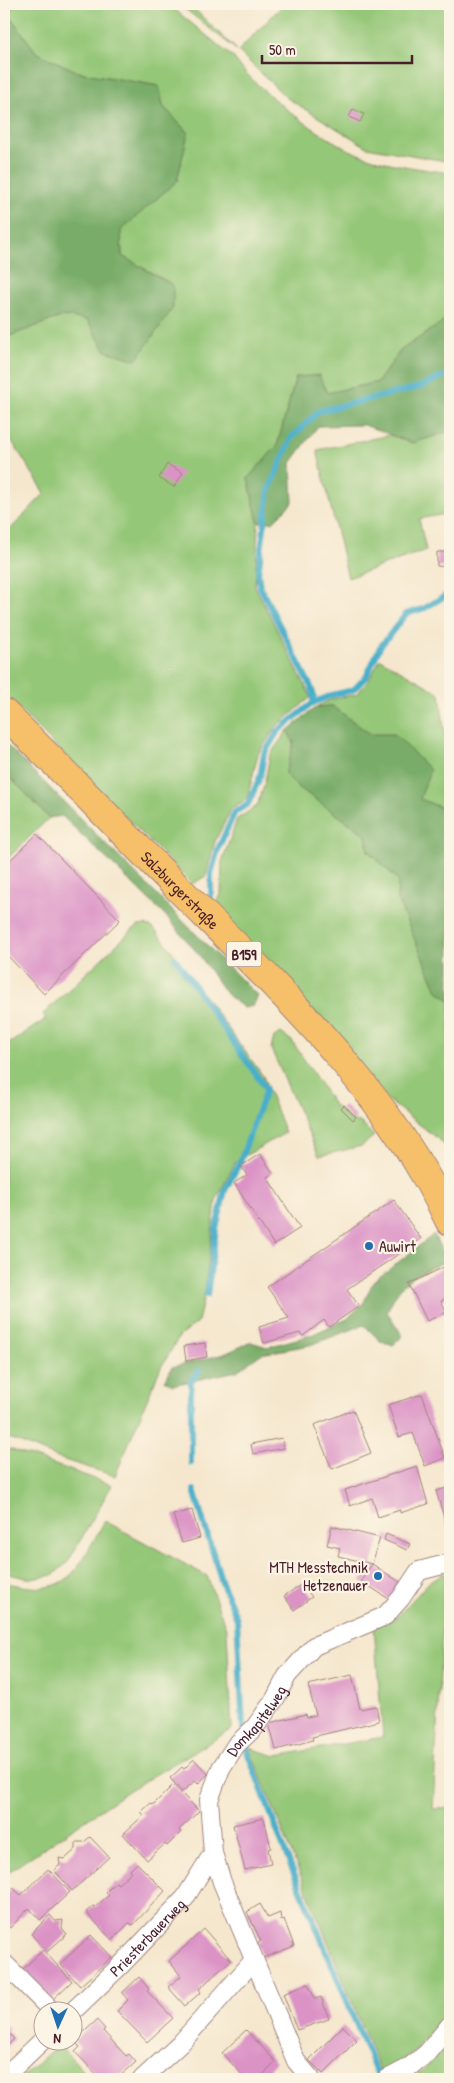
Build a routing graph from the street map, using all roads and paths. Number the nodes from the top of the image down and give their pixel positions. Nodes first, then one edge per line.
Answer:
1 (4, 713) edge
2 (450, 1222) edge
3 (450, 1563) edge
4 (213, 1854) junction
5 (254, 1960) junction
6 (4, 1963) edge
7 (41, 2000) edge
8 (82, 2002) edge
9 (450, 2025) edge
10 (32, 2050) edge
11 (5, 2075) edge
12 (142, 2079) edge
13 (311, 2079) edge
14 (388, 2079) edge

1 - 2 main road, Salzburgerstraße / B159
3 - 4 street, Domkapitelweg
4 - 5 street, Domkapitelweg
4 - 8 street, Priesterbauerweg
5 - 12 street
5 - 13 street, Domkapitelweg
6 - 7 street
9 - 14 street
10 - 11 street

